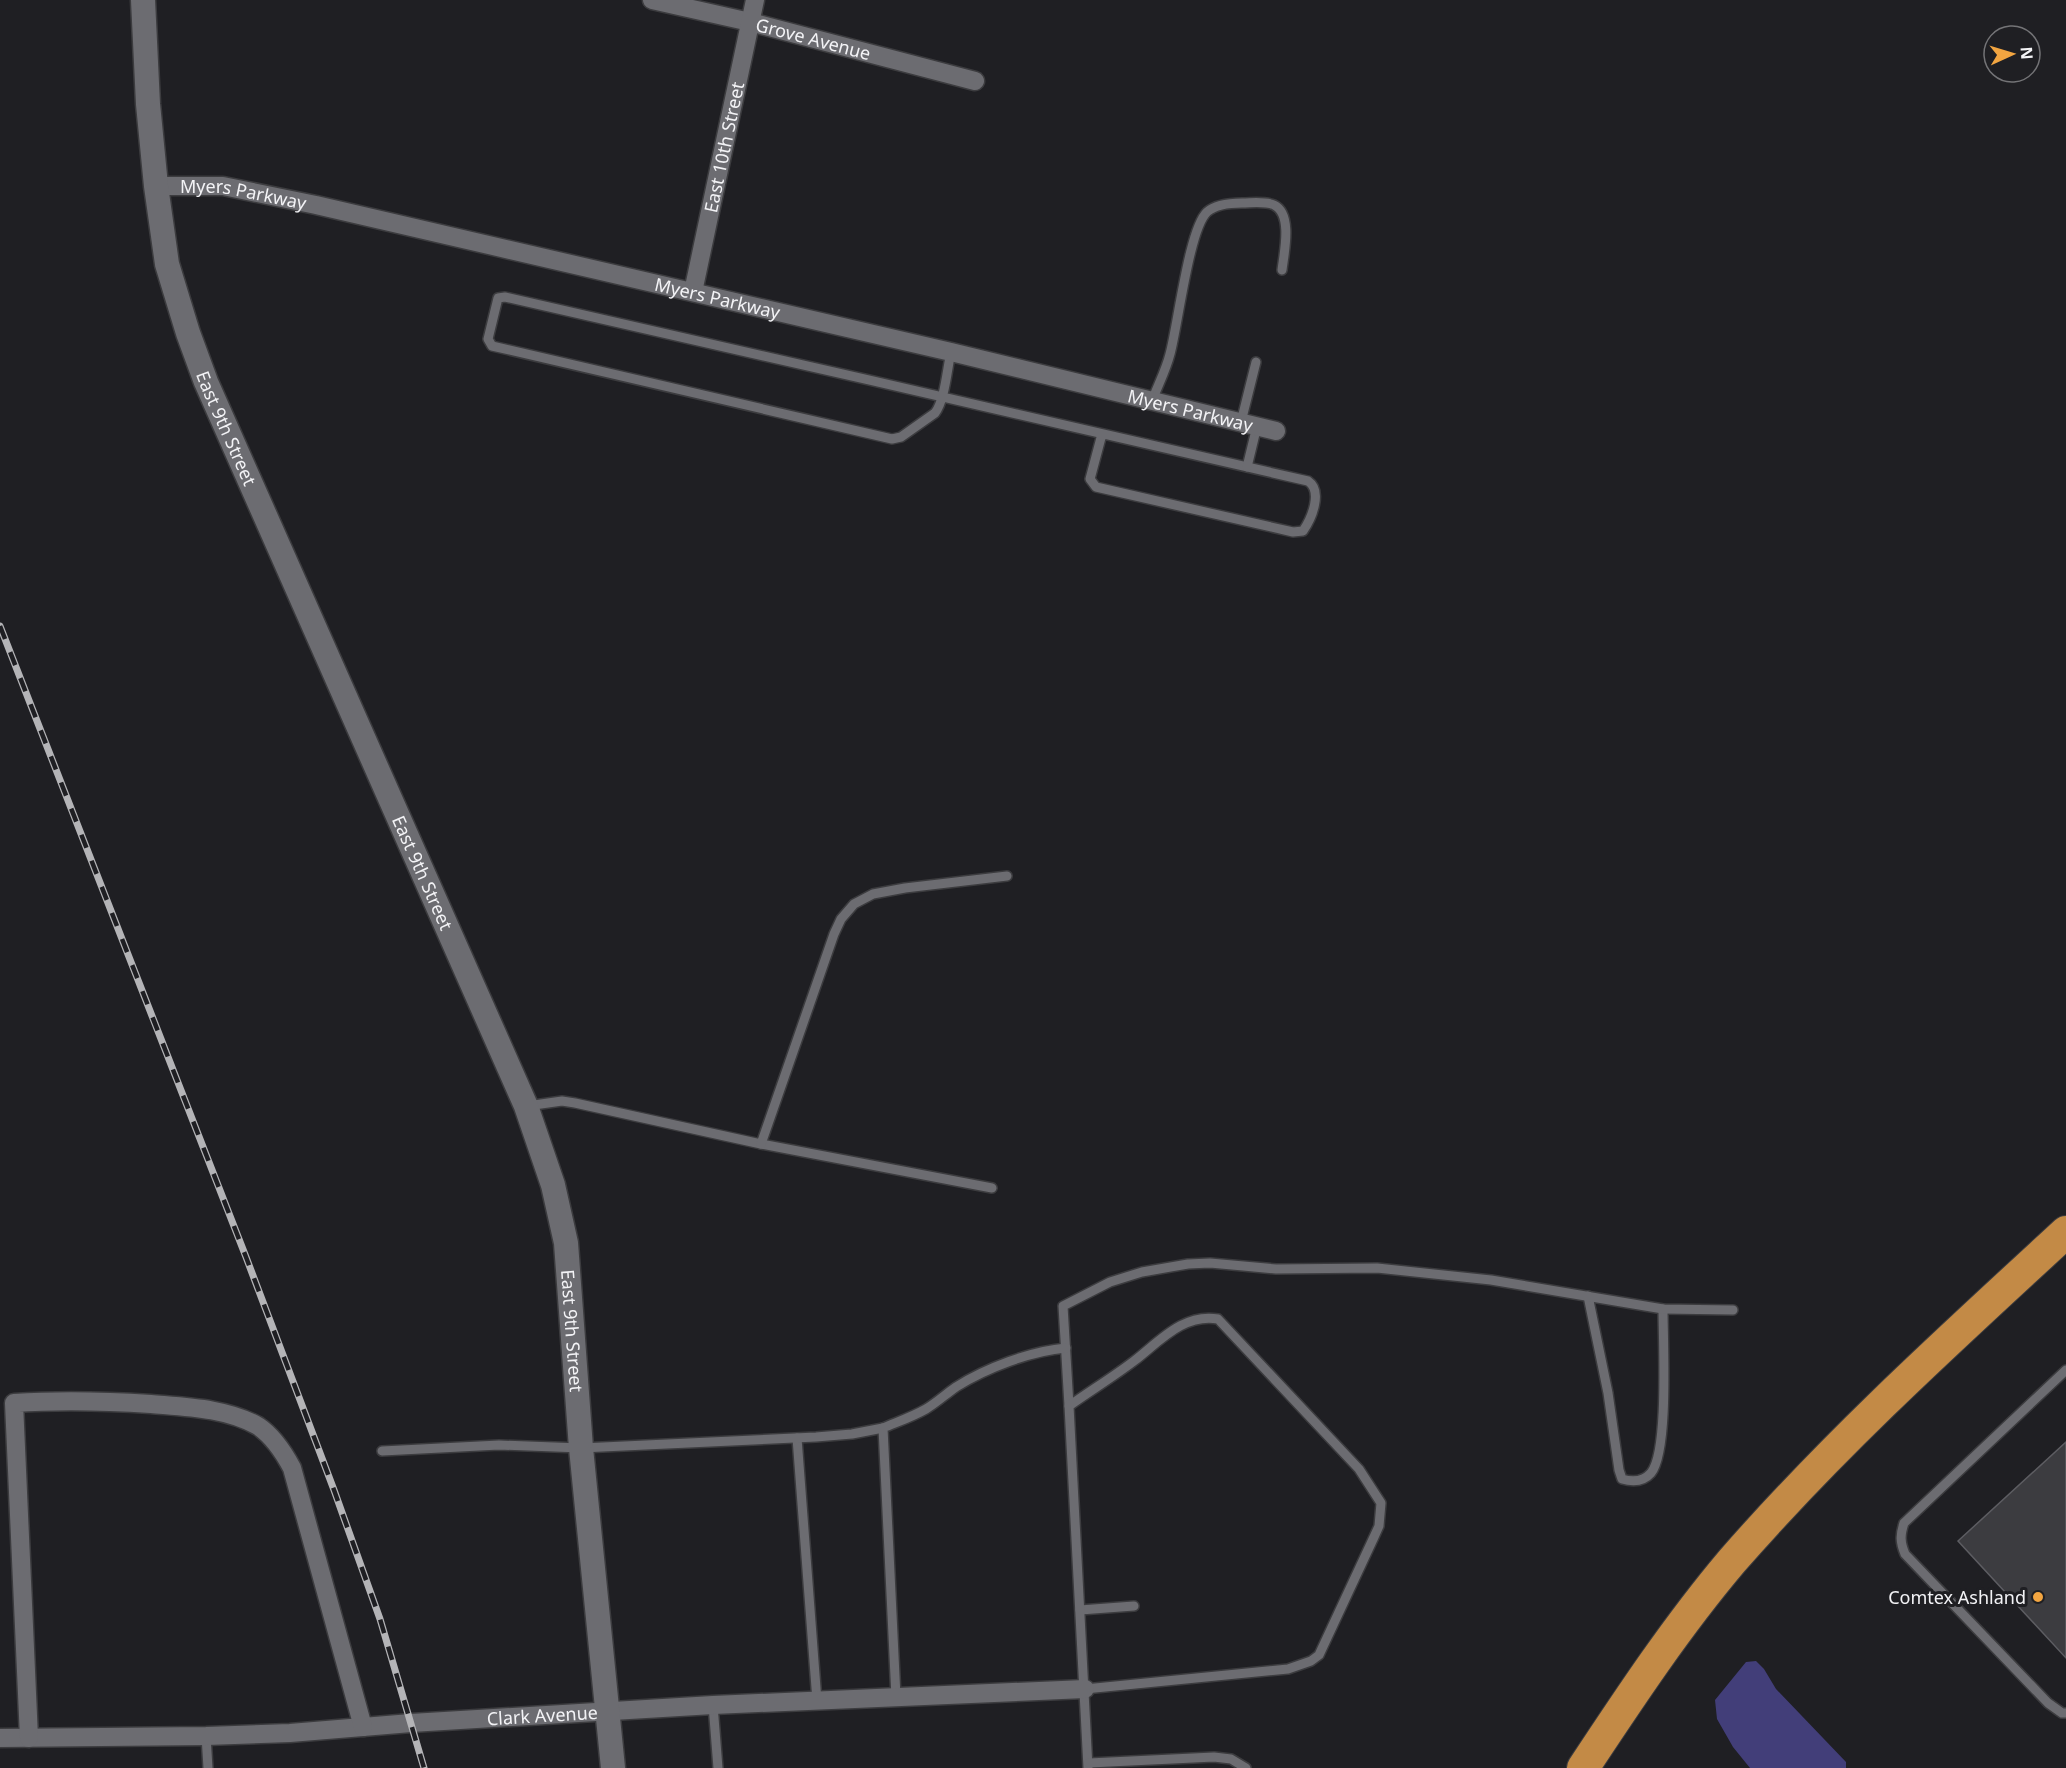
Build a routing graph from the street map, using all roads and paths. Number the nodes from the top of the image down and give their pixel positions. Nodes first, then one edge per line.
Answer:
1 (143, 0) edge
2 (652, 0) edge
3 (755, 0) edge
4 (750, 22) junction
5 (975, 81) dead end
6 (156, 186) junction
7 (1282, 270) dead end
8 (693, 292) junction
9 (951, 352) junction
10 (1256, 362) dead end
11 (941, 397) junction
12 (1152, 401) junction
13 (1249, 424) junction
14 (1276, 431) dead end
15 (1102, 434) junction
16 (1247, 467) junction
17 (1007, 876) dead end
18 (526, 1106) junction
19 (761, 1144) junction
20 (992, 1188) dead end
21 (2066, 1232) edge
22 (1588, 1296) junction
23 (1663, 1309) junction
24 (1733, 1310) dead end
25 (1066, 1348) junction
26 (2066, 1370) edge
27 (1069, 1406) junction
28 (883, 1428) junction
29 (797, 1438) junction
30 (581, 1448) junction
31 (382, 1451) dead end
32 (1134, 1606) dead end
33 (1080, 1610) junction
34 (1085, 1689) junction
35 (896, 1697) junction
36 (817, 1701) junction
37 (713, 1706) junction
38 (606, 1712) junction
39 (2066, 1713) edge
40 (363, 1727) junction
41 (206, 1736) junction
42 (0, 1738) edge
43 (29, 1738) junction
44 (1089, 1766) edge
45 (208, 1768) edge
46 (613, 1768) edge
47 (718, 1768) edge
48 (1246, 1768) edge
49 (1583, 1768) edge

1 - 6 street, East 9th Street
2 - 4 street, Grove Avenue
3 - 4 street, East 10th Street
4 - 5 street, Grove Avenue
4 - 8 street, East 10th Street
6 - 8 street, Myers Parkway
6 - 18 street, East 9th Street
7 - 12 lane
8 - 9 street, Myers Parkway
9 - 11 lane
9 - 12 street, Myers Parkway
10 - 13 lane
11 - 11 lane
11 - 15 lane
12 - 13 street, Myers Parkway
13 - 14 street, Myers Parkway
13 - 16 lane
15 - 16 lane
15 - 16 lane
17 - 19 lane
18 - 19 lane
18 - 30 street, East 9th Street
19 - 20 lane
21 - 49 highway
22 - 23 lane
22 - 23 lane
22 - 25 lane
23 - 24 lane
25 - 27 lane
25 - 28 lane
26 - 39 lane
27 - 33 lane
27 - 34 lane
28 - 29 lane
28 - 35 lane
29 - 30 lane
29 - 36 lane
30 - 31 lane
30 - 38 street, East 9th Street
32 - 33 lane
33 - 34 lane
34 - 35 street, Clark Avenue
34 - 44 lane
35 - 36 street, Clark Avenue
36 - 37 street, Clark Avenue
37 - 38 street, Clark Avenue
37 - 47 lane
38 - 40 street, Clark Avenue
38 - 46 street, East 9th Street
40 - 41 street, Clark Avenue
40 - 43 street
41 - 43 street, Clark Avenue
41 - 45 lane
42 - 43 street, Clark Avenue
44 - 48 lane

